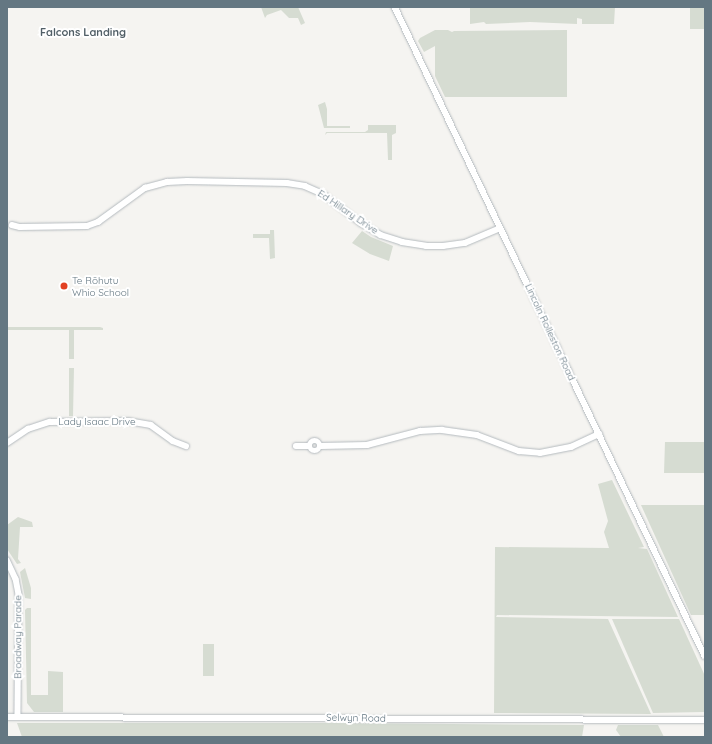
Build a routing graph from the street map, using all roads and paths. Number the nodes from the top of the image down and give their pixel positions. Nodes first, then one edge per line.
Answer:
1 (395, 7) edge
2 (10, 225) edge
3 (500, 228) junction
4 (599, 434) junction
5 (7, 443) edge
6 (186, 446) dead end
7 (296, 446) dead end
8 (7, 560) edge
9 (7, 566) edge
10 (705, 656) edge
11 (7, 717) edge
12 (17, 717) junction
13 (705, 720) edge

1 - 3 street, Lincoln Rolleston Road
2 - 3 street, Ed Hillary Drive
3 - 4 street, Lincoln Rolleston Road
4 - 7 street
4 - 10 street, Lincoln Rolleston Road
5 - 6 street, Lady Isaac Drive
8 - 12 street, Broadway Parade
9 - 12 street, Broadway Parade
11 - 12 street, Selwyn Road
12 - 13 street, Selwyn Road

